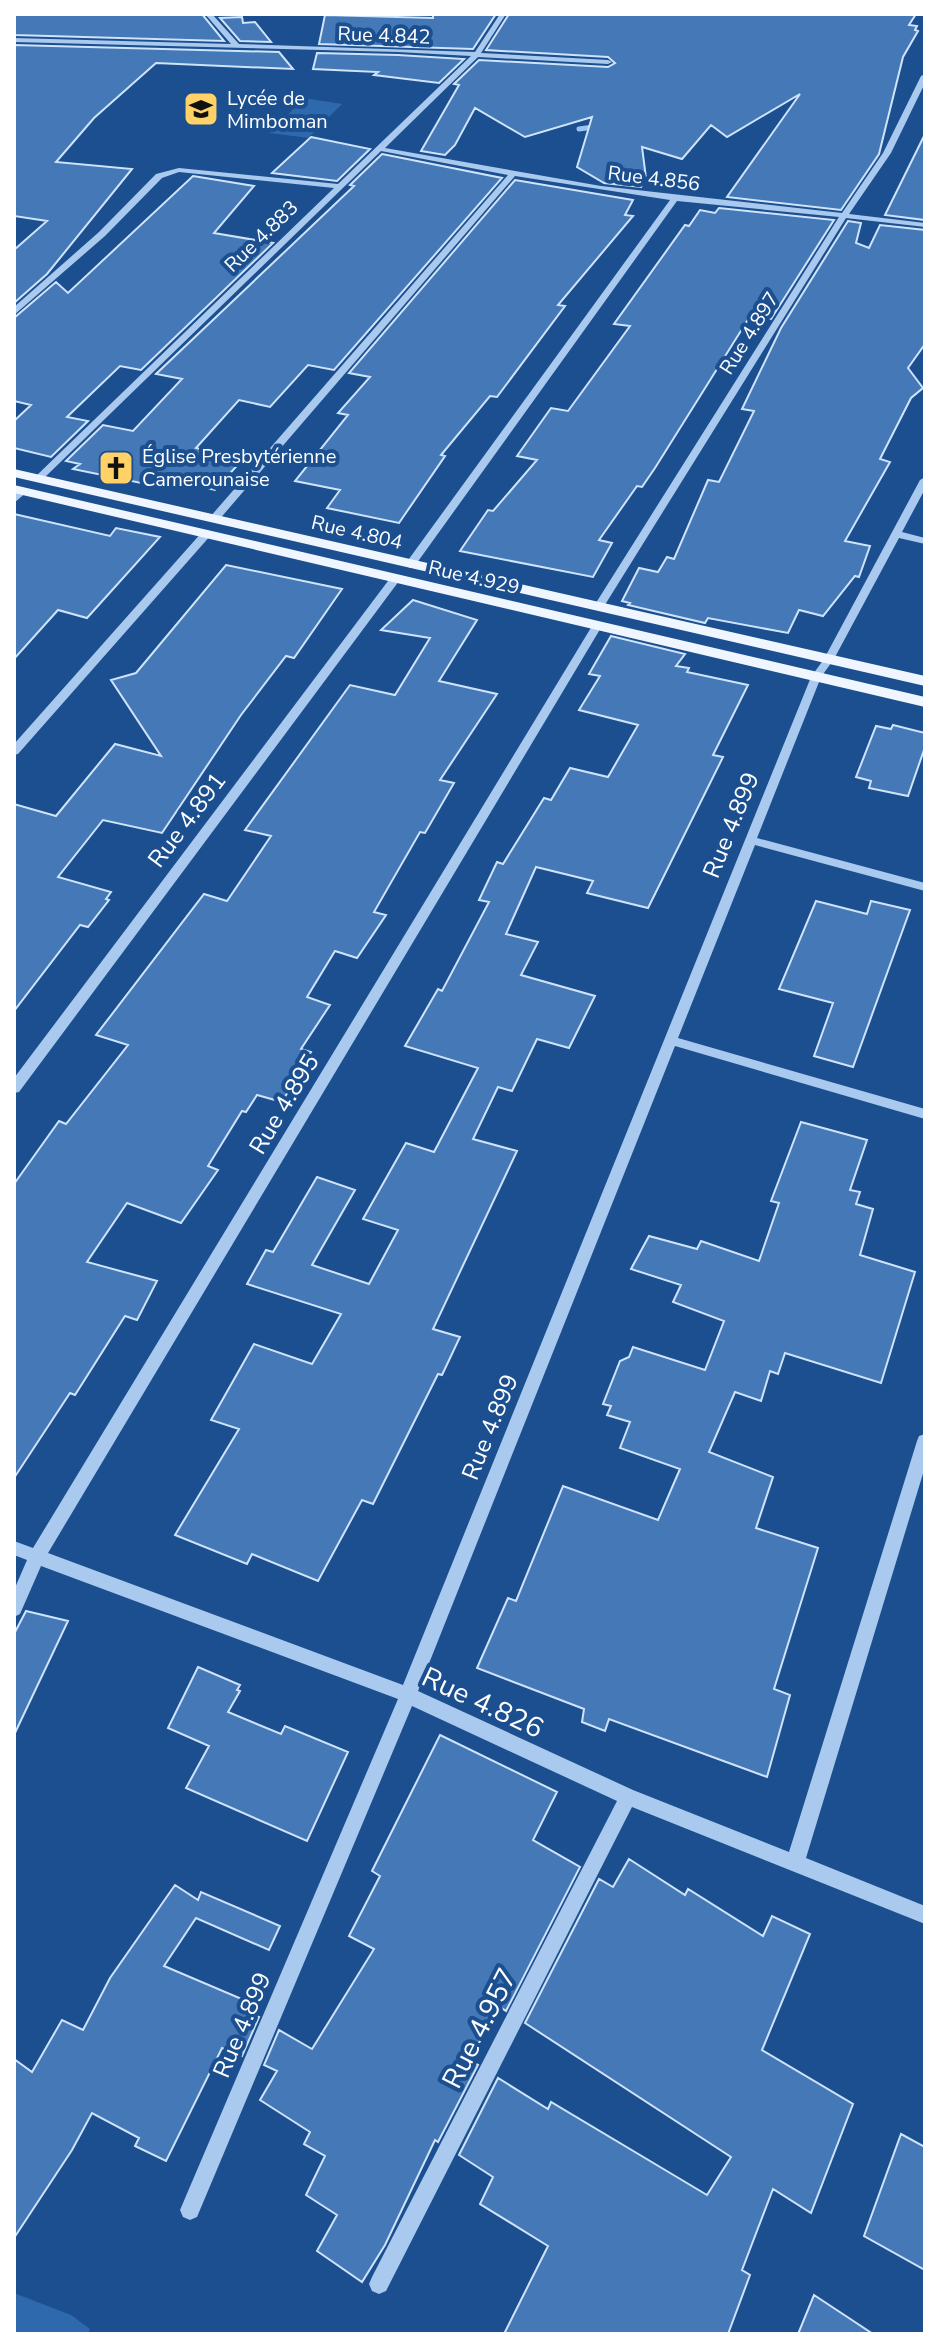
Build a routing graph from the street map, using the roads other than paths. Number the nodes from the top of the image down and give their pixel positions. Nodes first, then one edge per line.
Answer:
1 (208, 14) edge
2 (503, 14) edge
3 (14, 40) edge
4 (238, 47) junction
5 (477, 54) junction
6 (608, 62) dead end
7 (925, 76) edge
8 (380, 149) junction
9 (512, 175) junction
10 (338, 186) junction
11 (675, 198) junction
12 (845, 214) junction
13 (925, 225) edge
14 (14, 312) edge
15 (14, 473) edge
16 (38, 479) junction
17 (925, 480) edge
18 (17, 494) edge
19 (210, 526) junction
20 (896, 534) junction
21 (925, 541) edge
22 (410, 565) junction
23 (395, 579) junction
24 (599, 606) junction
25 (597, 626) junction
26 (829, 659) junction
27 (816, 677) junction
28 (925, 681) edge
29 (925, 702) edge
30 (14, 751) edge
31 (750, 840) junction
32 (925, 887) edge
33 (669, 1040) junction
34 (14, 1088) edge
35 (925, 1114) edge
36 (925, 1441) edge
37 (14, 1548) edge
38 (37, 1556) junction
39 (14, 1609) edge
40 (408, 1695) junction
41 (628, 1797) junction
42 (795, 1863) junction
43 (925, 1915) edge
44 (190, 2210) dead end
45 (379, 2284) dead end

1 - 4 street
2 - 5 street, Rue 4.883
3 - 4 street, Rue 4.842
4 - 5 street, Rue 4.842
5 - 6 street, Rue 4.842
5 - 8 street, Rue 4.883
7 - 12 street, Rue 4.897
8 - 9 street, Rue 4.856
8 - 10 street, Rue 4.883
9 - 11 street, Rue 4.856
9 - 19 street
10 - 14 street
10 - 16 street, Rue 4.883
11 - 12 street, Rue 4.856
11 - 22 street
12 - 13 street, Rue 4.856
12 - 24 street, Rue 4.897
15 - 16 main road, Rue 4.804
16 - 19 main road, Rue 4.804
17 - 20 street, Rue 4.899
18 - 19 main road, Rue 4.929
19 - 22 main road, Rue 4.804
19 - 23 main road, Rue 4.929
19 - 30 street
20 - 21 street
20 - 26 street, Rue 4.899
22 - 24 main road, Rue 4.804
23 - 25 main road, Rue 4.929
23 - 34 street, Rue 4.891
24 - 26 main road, Rue 4.804
25 - 27 main road, Rue 4.929
25 - 38 street, Rue 4.895
26 - 27 street, Rue 4.899
26 - 28 main road, Rue 4.804
27 - 29 main road, Rue 4.929
27 - 31 street, Rue 4.899
31 - 32 street
31 - 33 street, Rue 4.899
33 - 35 street
33 - 40 street, Rue 4.899
36 - 42 street
37 - 38 street, Rue 4.826
38 - 39 street, Rue 4.895
38 - 40 street, Rue 4.826
40 - 41 street, Rue 4.826
40 - 44 street, Rue 4.899
41 - 42 street, Rue 4.826
41 - 45 street, Rue 4.957
42 - 43 street, Rue 4.826

